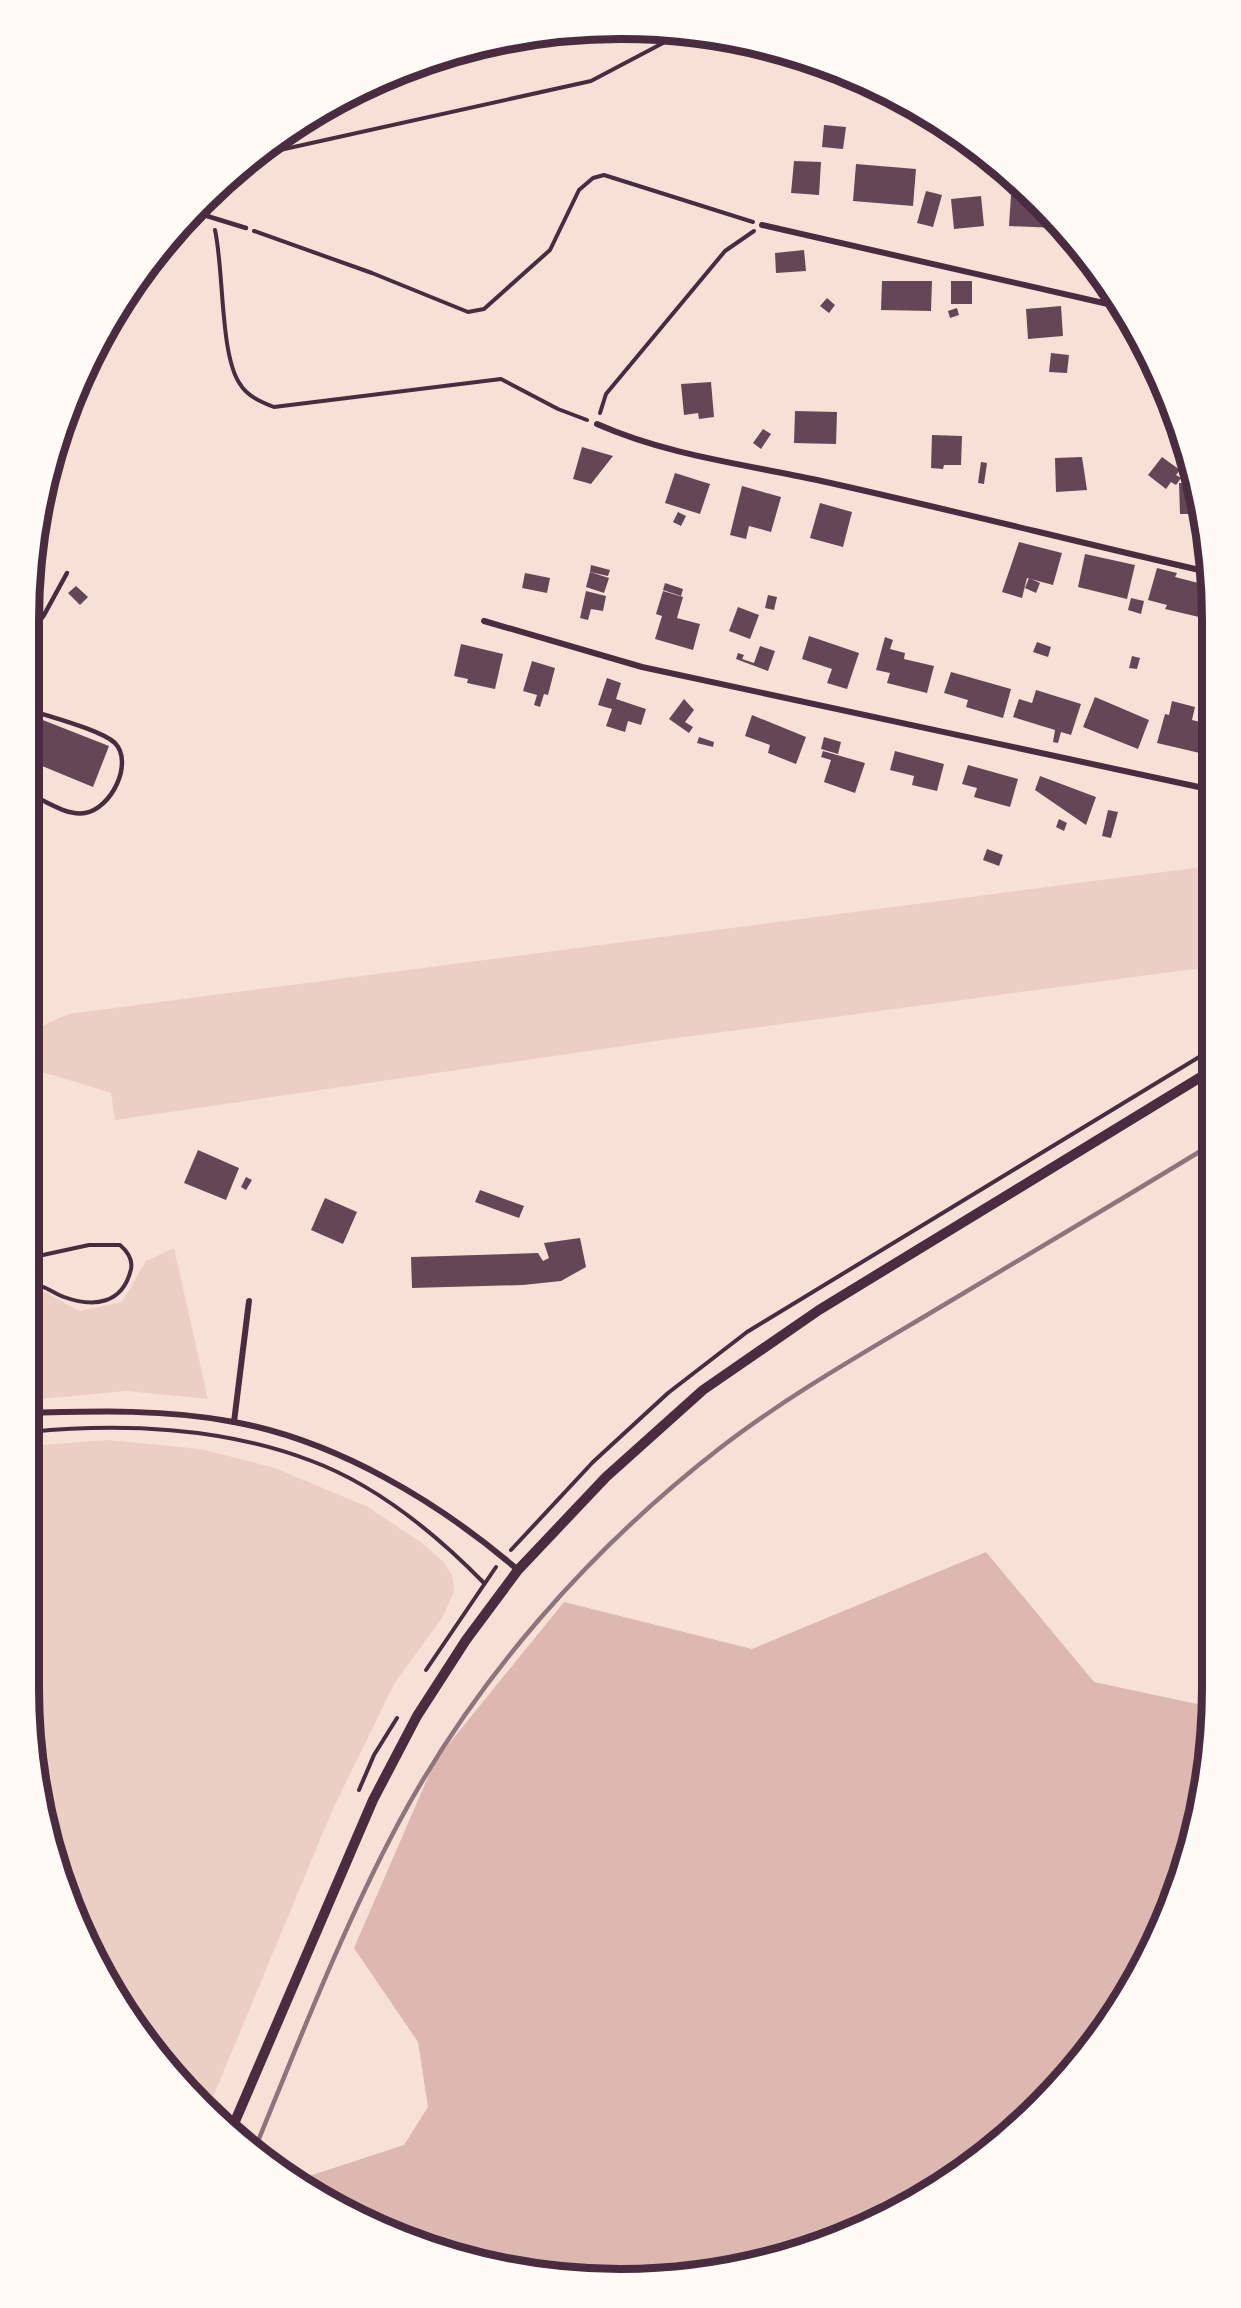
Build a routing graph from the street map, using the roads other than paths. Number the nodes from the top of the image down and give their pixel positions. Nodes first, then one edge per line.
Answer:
1 (203, 215) edge
2 (762, 225) road end
3 (246, 228) road end
4 (1108, 304) edge
5 (597, 424) road end
6 (1200, 570) edge
7 (68, 573) dead end
8 (39, 621) edge
9 (484, 621) dead end
10 (39, 713) edge
11 (1202, 788) edge
12 (39, 798) edge
13 (1202, 1076) edge
14 (249, 1301) dead end
15 (39, 1413) edge
16 (234, 1422) junction
17 (518, 1570) junction
18 (234, 2123) edge

1 - 3 lane
2 - 4 street
5 - 6 street
7 - 8 lane
9 - 11 street
10 - 12 lane
13 - 17 street
14 - 16 street
15 - 16 street
16 - 17 street
17 - 18 street

